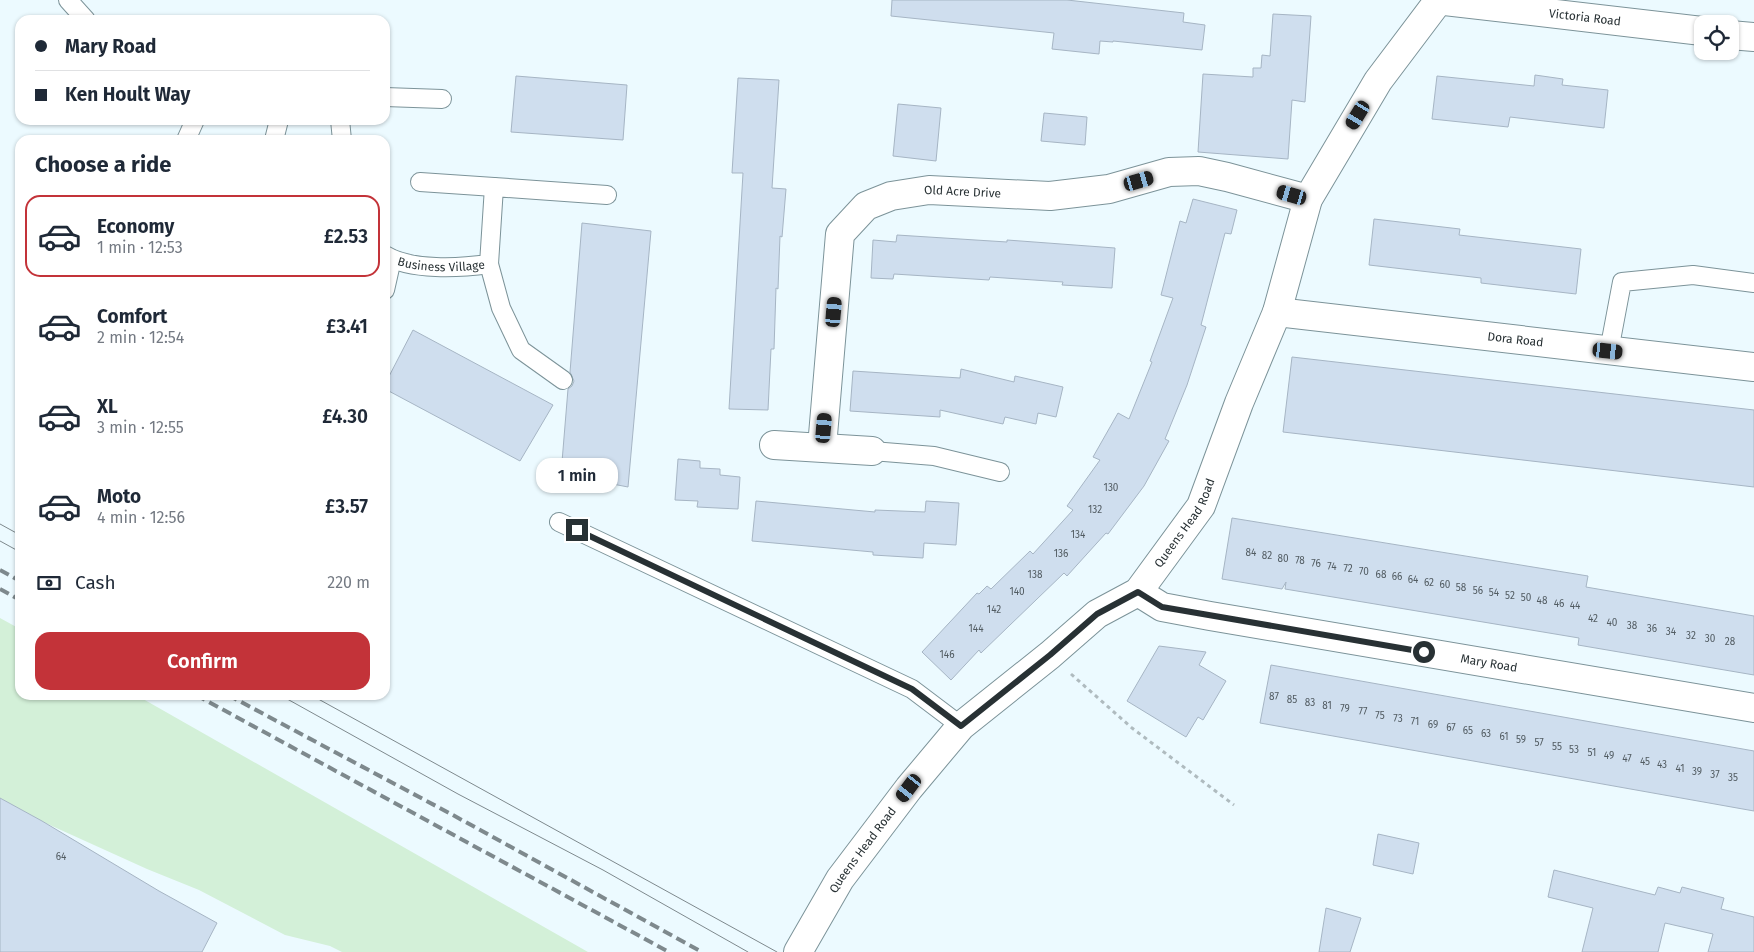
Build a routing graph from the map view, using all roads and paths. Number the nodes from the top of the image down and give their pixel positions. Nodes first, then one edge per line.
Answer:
1 (68, 0) edge
2 (1438, 0) edge
3 (82, 15) edge
4 (1694, 30) edge
5 (1739, 36) edge
6 (1754, 37) edge
7 (390, 97) edge
8 (442, 99) dead end
9 (420, 182) dead end
10 (494, 188) junction
11 (607, 195) dead end
12 (1308, 199) junction
13 (390, 257) edge
14 (489, 264) junction
15 (1754, 283) edge
16 (1278, 312) junction
17 (1608, 351) junction
18 (1754, 367) edge
19 (563, 380) dead end
20 (774, 445) dead end
21 (822, 447) junction
22 (872, 451) joint
23 (1000, 472) dead end
24 (559, 522) dead end
25 (1138, 592) junction
26 (1050, 655) junction
27 (1754, 708) edge
28 (961, 726) junction
29 (1234, 805) dead end
30 (798, 952) edge

1 - 3 lane
2 - 4 street, Victoria Road
2 - 12 street, Queens Head Road
5 - 6 street
7 - 8 lane
9 - 10 lane
10 - 11 lane
10 - 14 lane, Business Village
12 - 16 street, Queens Head Road
12 - 21 street, Old Acre Drive
13 - 14 lane, Business Village
14 - 19 lane
15 - 17 lane
16 - 17 street, Dora Road
16 - 25 street, Queens Head Road
17 - 18 street, Dora Road
20 - 21 street
21 - 22 street
22 - 23 lane
24 - 28 lane
25 - 26 street, Queens Head Road
25 - 27 street, Mary Road
26 - 28 street, Queens Head Road
26 - 29 path
28 - 30 street, Queens Head Road

